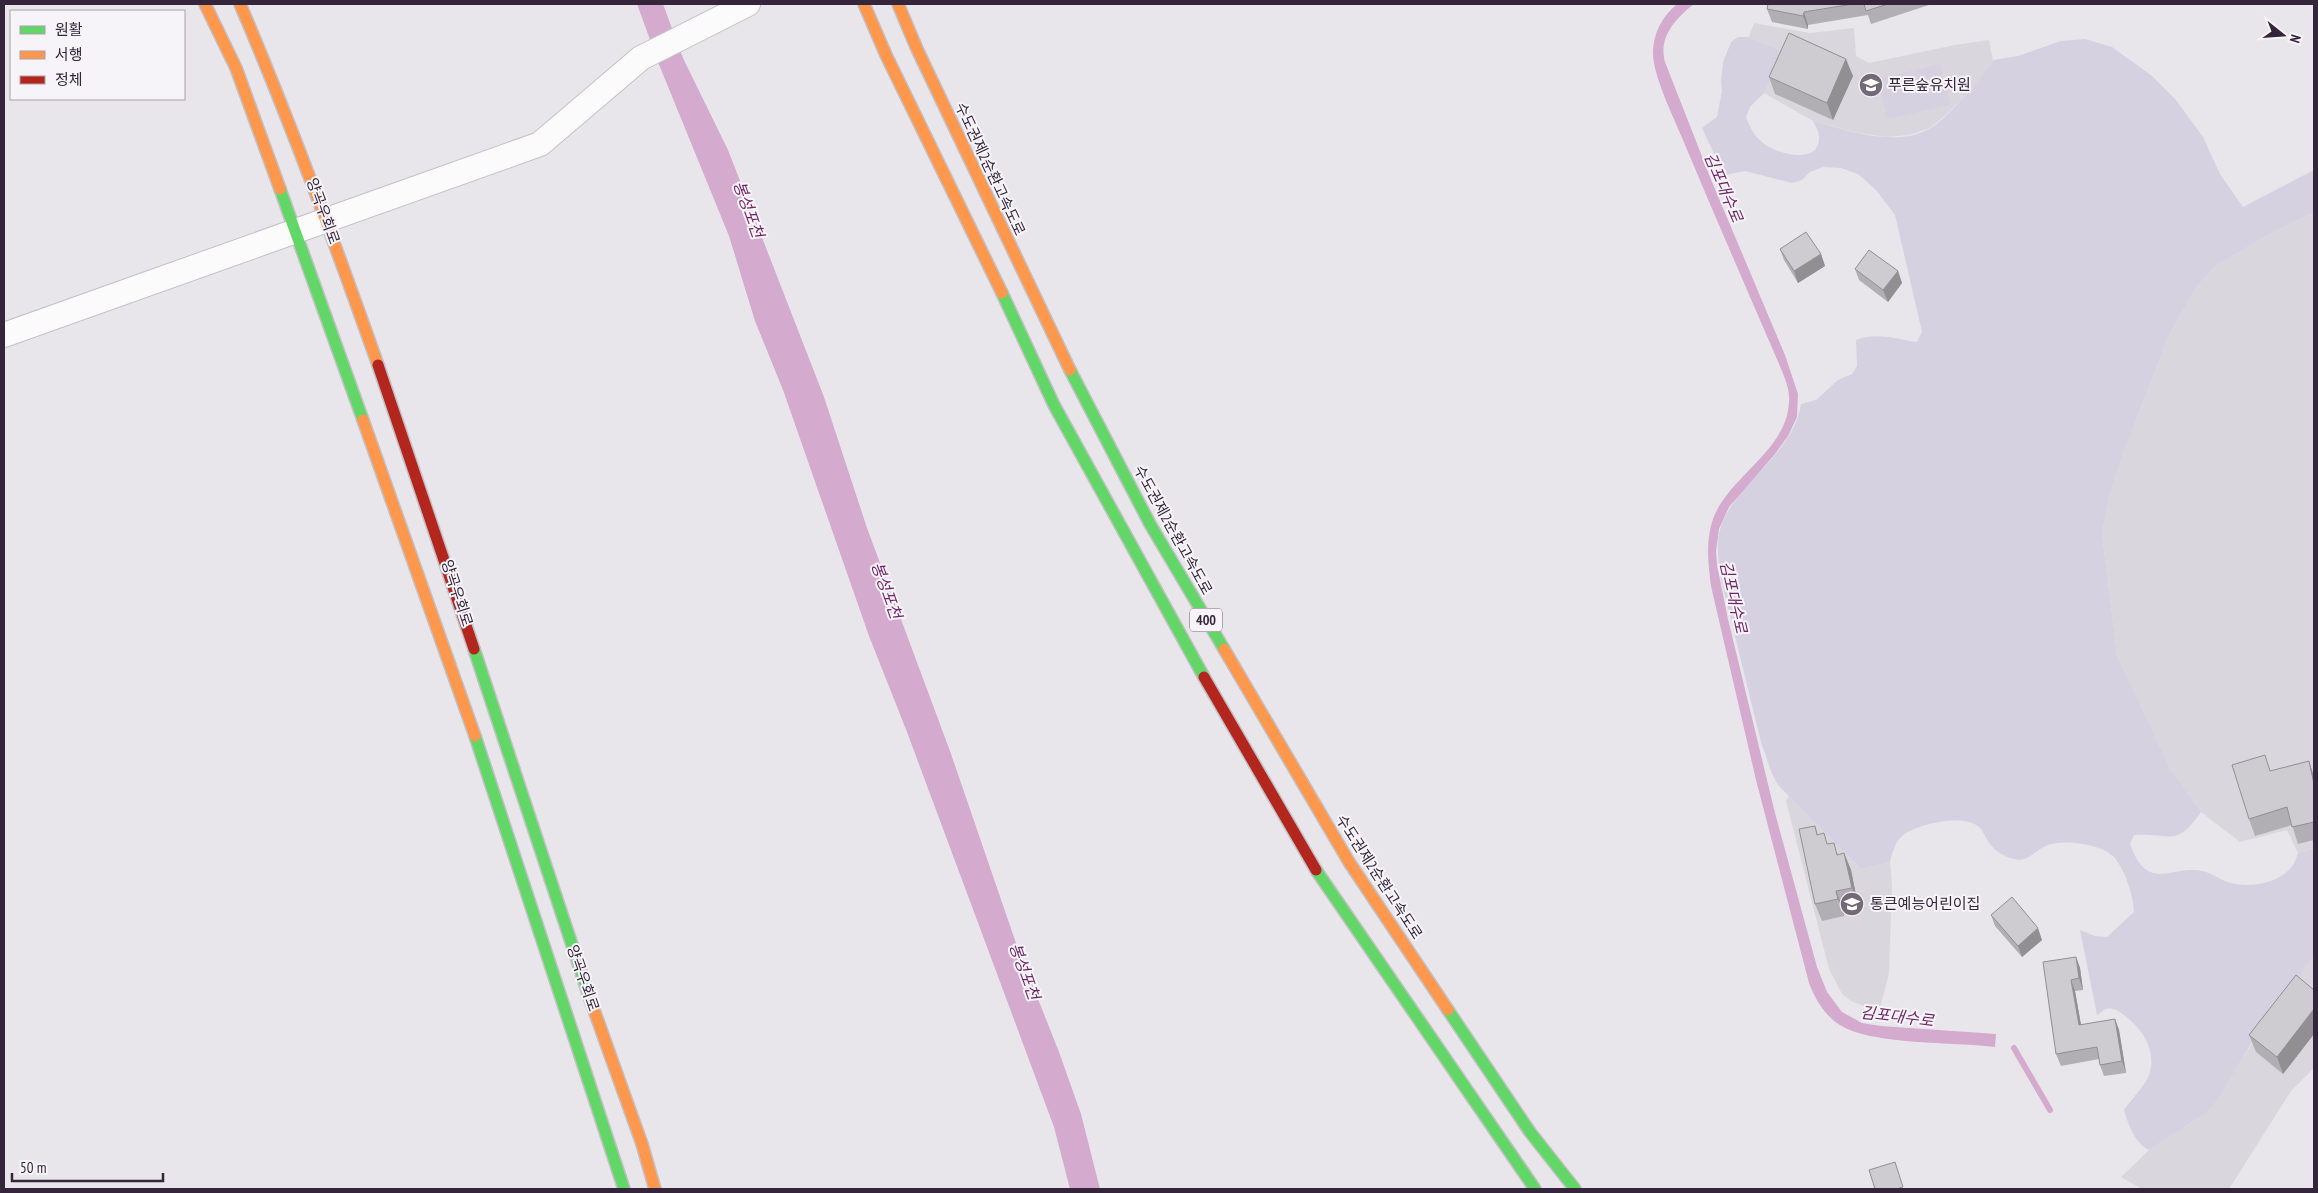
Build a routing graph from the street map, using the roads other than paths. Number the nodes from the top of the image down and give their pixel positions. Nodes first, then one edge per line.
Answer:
1 (205, 4) edge
2 (240, 4) edge
3 (748, 4) edge
4 (864, 4) edge
5 (900, 9) edge
6 (326, 219) junction
7 (294, 230) junction
8 (4, 335) edge
9 (603, 1124) junction
10 (642, 1144) junction
11 (608, 1180) dead end
12 (624, 1189) edge
13 (655, 1189) edge
14 (665, 1189) edge
15 (1535, 1189) edge
16 (1575, 1189) edge

1 - 7 main road, 양곡우회로
2 - 6 main road, 양곡우회로
3 - 6 street
4 - 15 main road, 400
5 - 16 main road, 수도권제2순환고속도로 / 400
6 - 7 street
6 - 10 main road, 양곡우회로
7 - 8 street
7 - 9 main road, 양곡우회로
9 - 11 main road
9 - 12 main road, 양곡우회로
10 - 13 main road, 양곡우회로
10 - 14 main road

